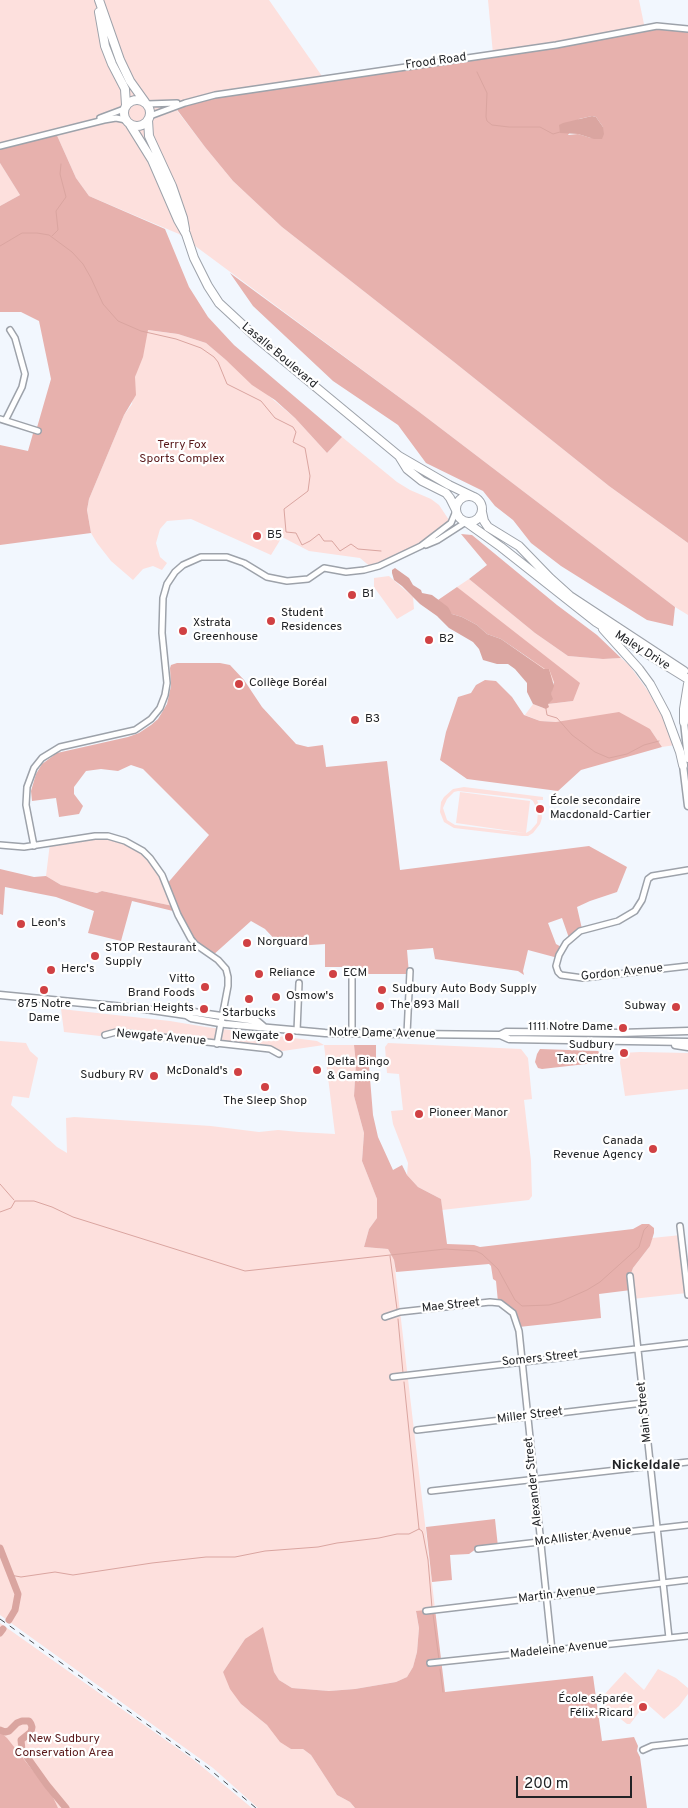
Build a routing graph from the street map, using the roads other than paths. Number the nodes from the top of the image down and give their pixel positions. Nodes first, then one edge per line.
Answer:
1 (98, 0) edge
2 (688, 29) edge
3 (146, 103) junction
4 (185, 103) junction
5 (125, 107) junction
6 (149, 118) junction
7 (127, 121) junction
8 (90, 123) junction
9 (0, 146) edge
10 (186, 234) junction
11 (10, 330) dead end
12 (3, 419) edge
13 (38, 431) dead end
14 (399, 456) junction
15 (474, 497) junction
16 (456, 511) junction
17 (482, 512) junction
18 (466, 522) junction
19 (421, 546) junction
20 (600, 621) junction
21 (685, 671) edge
22 (688, 679) edge
23 (688, 684) edge
24 (684, 722) joint
25 (686, 762) edge
26 (688, 806) edge
27 (0, 845) edge
28 (34, 846) junction
29 (688, 870) edge
30 (688, 966) edge
31 (410, 972) dead end
32 (352, 974) dead end
33 (299, 983) dead end
34 (0, 995) edge
35 (221, 1020) junction
36 (297, 1030) junction
37 (688, 1031) edge
38 (352, 1033) junction
39 (407, 1034) junction
40 (105, 1035) dead end
41 (500, 1035) junction
42 (662, 1042) junction
43 (688, 1042) edge
44 (217, 1044) junction
45 (688, 1047) edge
46 (279, 1054) dead end
47 (680, 1226) dead end
48 (630, 1276) dead end
49 (688, 1295) edge
50 (513, 1313) joint
51 (385, 1318) dead end
52 (688, 1343) edge
53 (638, 1349) junction
54 (522, 1361) junction
55 (392, 1377) dead end
56 (644, 1404) junction
57 (527, 1416) junction
58 (417, 1430) dead end
59 (688, 1462) edge
60 (650, 1466) junction
61 (534, 1479) junction
62 (431, 1491) dead end
63 (688, 1525) edge
64 (657, 1529) junction
65 (541, 1542) junction
66 (478, 1549) dead end
67 (688, 1580) edge
68 (663, 1583) junction
69 (546, 1596) junction
70 (426, 1610) dead end
71 (688, 1636) edge
72 (669, 1638) junction
73 (552, 1651) junction
74 (430, 1663) dead end
75 (688, 1742) edge
76 (643, 1750) dead end

1 - 3 highway
1 - 5 highway
2 - 4 street, Frood Road
3 - 4 street, Frood Road
3 - 5 highway
3 - 6 highway
4 - 6 street, Frood Road
5 - 7 highway
5 - 8 street
6 - 7 highway
6 - 10 highway, Lasalle Boulevard
7 - 8 street
7 - 10 highway, Lasalle Boulevard
8 - 9 street
10 - 14 highway, Lasalle Boulevard
11 - 12 street
12 - 13 street
14 - 15 highway, Lasalle Boulevard
14 - 16 highway, Lasalle Boulevard
15 - 16 highway
15 - 17 highway
16 - 18 highway
16 - 19 street
17 - 18 highway
17 - 20 highway
18 - 19 street
18 - 20 highway
19 - 28 street
20 - 21 highway, Maley Drive
20 - 21 highway, Maley Drive
20 - 25 highway
21 - 22 highway, Maley Drive
23 - 24 highway
24 - 25 main road
25 - 26 main road
27 - 28 street, Newgate Avenue
28 - 35 street, Newgate Avenue
29 - 30 street, Gordon Avenue
31 - 39 street
32 - 38 street
33 - 36 street
34 - 35 main road, Notre Dame Avenue
35 - 36 main road, Notre Dame Avenue
35 - 44 street, Newgate Avenue
36 - 38 main road, Notre Dame Avenue
37 - 41 main road, Notre Dame Avenue
38 - 39 main road, Notre Dame Avenue
39 - 41 main road, Notre Dame Avenue
40 - 44 street, Newgate Avenue
41 - 42 main road, Notre Dame Avenue
42 - 43 main road, Notre Dame Avenue
42 - 45 main road
44 - 46 street, Newgate Avenue
47 - 49 street
48 - 53 street, Main Street
50 - 51 street, Mae Street
50 - 54 street, Alexander Street
52 - 53 street, Somers Street
53 - 54 street, Somers Street
53 - 56 street, Main Street
54 - 55 street, Somers Street
54 - 57 street, Alexander Street
56 - 57 street, Miller Street
56 - 60 street, Main Street
57 - 58 street, Miller Street
57 - 61 street, Alexander Street
59 - 60 street
60 - 61 street
60 - 64 street, Main Street
61 - 62 street
61 - 65 street, Alexander Street
63 - 64 street, McAllister Avenue
64 - 65 street, McAllister Avenue
64 - 68 street, Main Street
65 - 66 street, McAllister Avenue
65 - 69 street, Alexander Street
67 - 68 street, Martin Avenue
68 - 69 street, Martin Avenue
68 - 72 street, Main Street
69 - 70 street, Martin Avenue
69 - 73 street, Alexander Street
71 - 72 street, Madeleine Avenue
72 - 73 street, Madeleine Avenue
73 - 74 street, Madeleine Avenue
75 - 76 street

